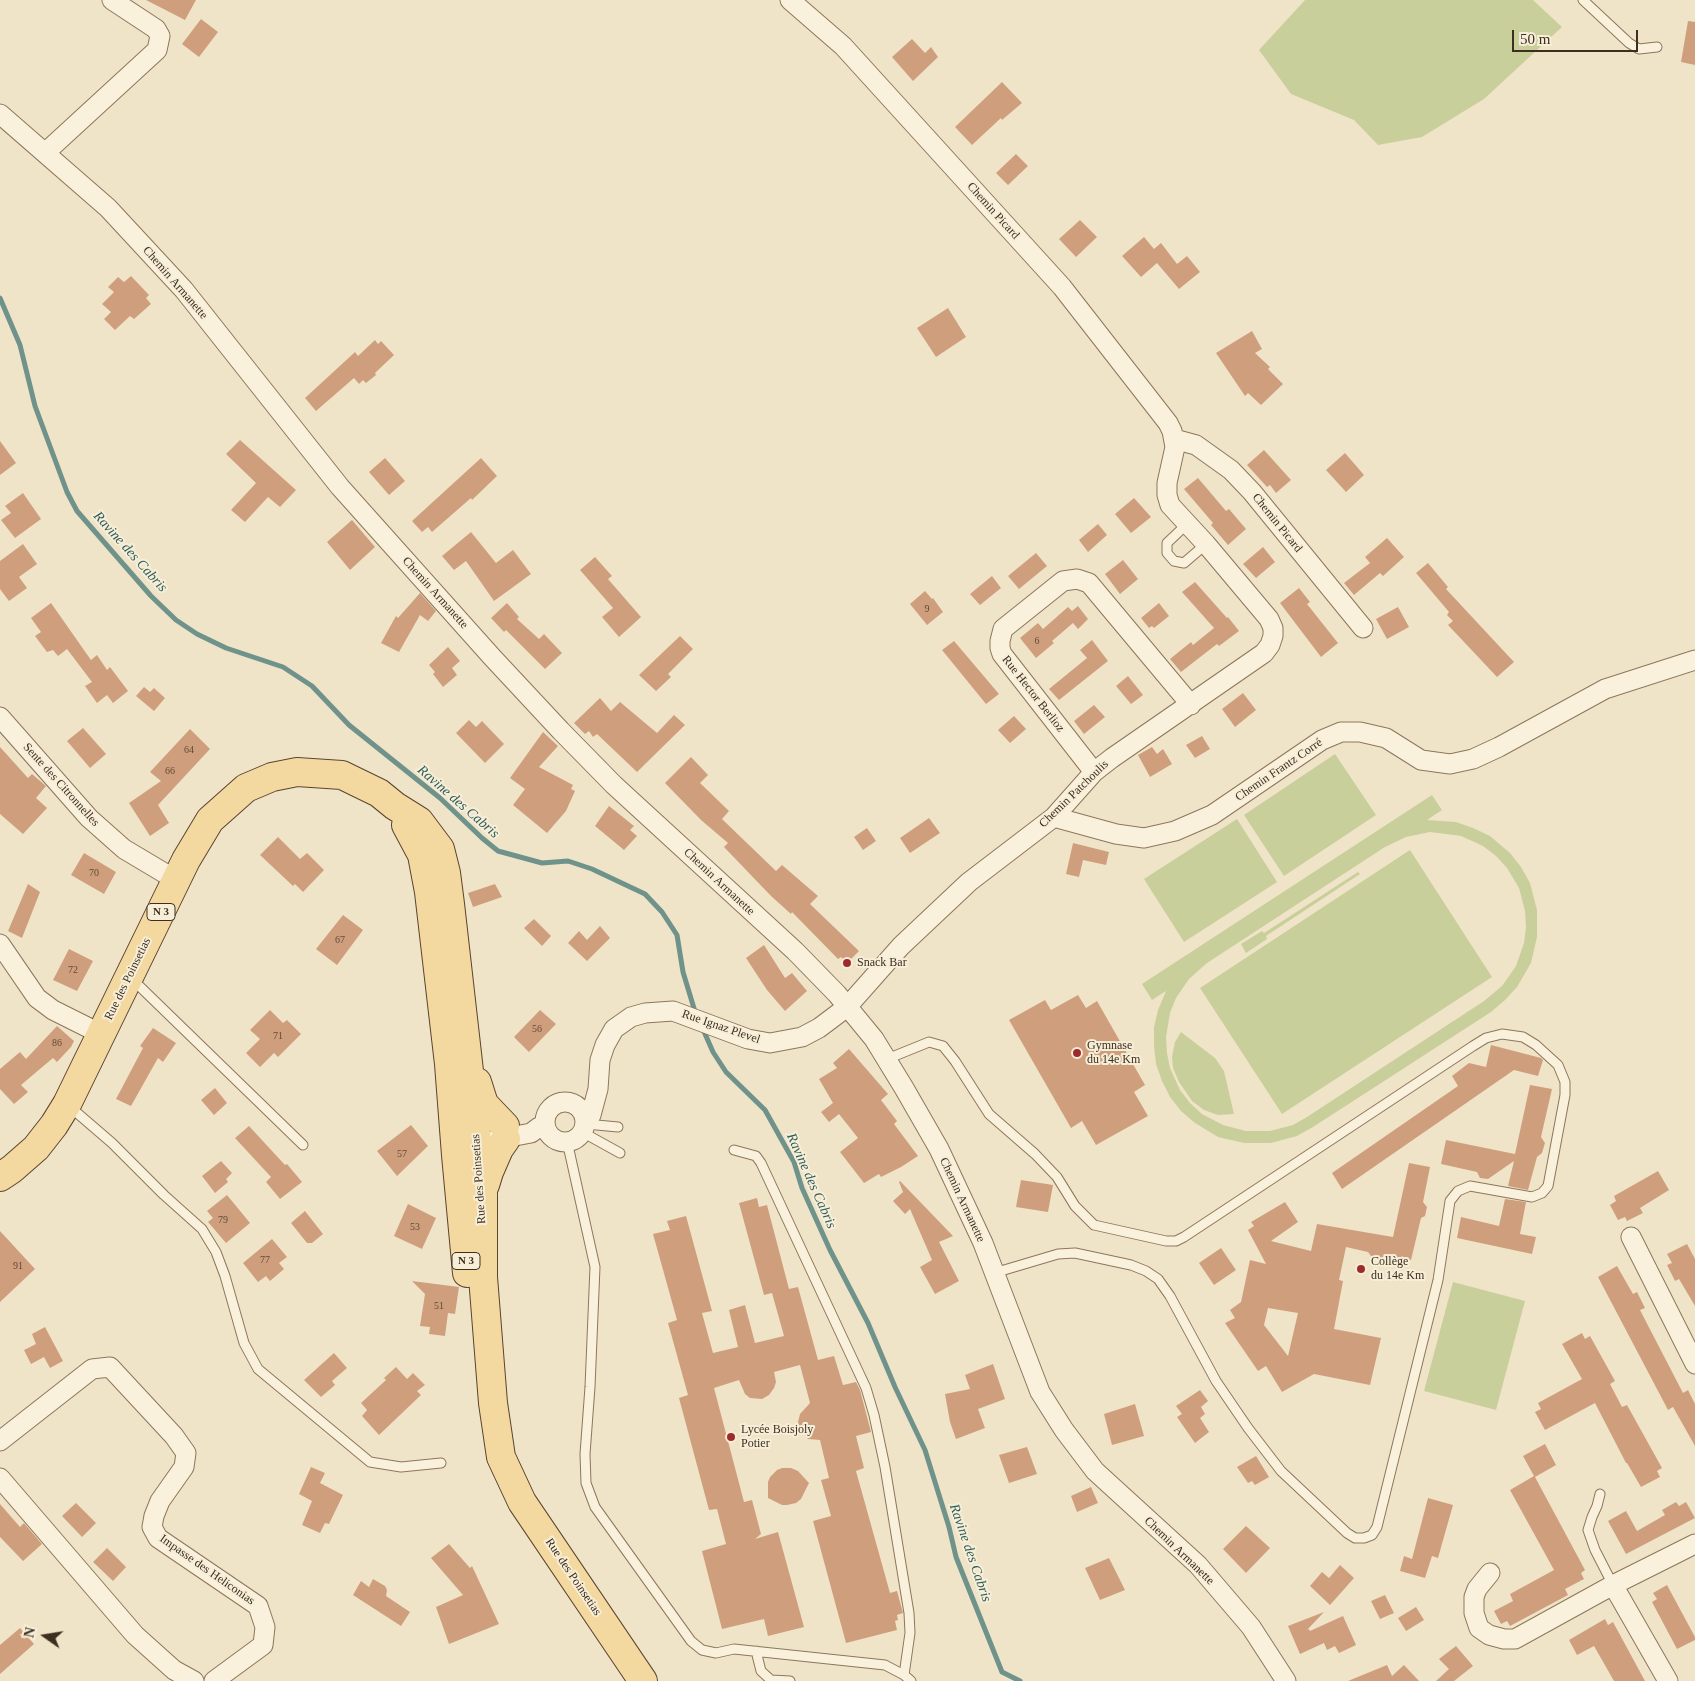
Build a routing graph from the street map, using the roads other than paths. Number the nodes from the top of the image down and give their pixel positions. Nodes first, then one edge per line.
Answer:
1 (112, 0) edge
2 (790, 0) edge
3 (1583, 0) edge
4 (1657, 47) dead end
5 (0, 114) edge
6 (46, 152) junction
7 (1174, 439) junction
8 (1187, 524) junction
9 (1206, 544) junction
10 (1363, 628) dead end
11 (1695, 660) edge
12 (1191, 704) junction
13 (0, 718) edge
14 (1094, 772) junction
15 (1054, 817) junction
16 (176, 880) junction
17 (0, 944) edge
18 (129, 976) junction
19 (847, 1007) junction
20 (101, 1034) junction
21 (458, 1056) junction
22 (887, 1059) junction
23 (598, 1074) junction
24 (571, 1103) junction
25 (67, 1104) junction
26 (543, 1127) junction
27 (618, 1127) dead end
28 (578, 1132) junction
29 (505, 1133) junction
30 (468, 1140) junction
31 (303, 1145) dead end
32 (734, 1150) dead end
33 (620, 1153) dead end
34 (0, 1177) edge
35 (483, 1194) junction
36 (1631, 1238) dead end
37 (994, 1273) junction
38 (1695, 1364) edge
39 (0, 1441) edge
40 (441, 1463) dead end
41 (0, 1478) edge
42 (1600, 1494) dead end
43 (1695, 1544) edge
44 (1490, 1573) dead end
45 (1613, 1585) junction
46 (756, 1651) junction
47 (908, 1678) edge
48 (194, 1681) edge
49 (214, 1681) edge
50 (629, 1681) edge
51 (643, 1681) edge
52 (790, 1681) edge
53 (1286, 1681) edge
54 (1668, 1681) edge

1 - 6 street
2 - 7 street, Chemin Picard
3 - 4 lane
5 - 6 street, Chemin Armanette
6 - 19 street, Chemin Armanette
7 - 8 street
7 - 10 street, Chemin Picard
8 - 9 street
8 - 9 lane
9 - 12 street, Chemin Patchoulis
11 - 15 street, Chemin Frantz Corré
12 - 14 street, Chemin Patchoulis
12 - 14 street, Rue Hector Berlioz
13 - 16 street, Sente des Citronnelles
14 - 15 street, Chemin Patchoulis
15 - 19 street, Chemin Patchoulis
16 - 18 main road, Rue des Poinsetias / N 3
16 - 21 main road, Rue des Poinsetias / N 3
17 - 20 street
18 - 20 main road, Rue des Poinsetias / N 3
18 - 31 lane
19 - 22 street, Chemin Armanette
19 - 23 street, Rue Ignaz Plevel
20 - 25 main road, Rue des Poinsetias / N 3
21 - 29 main road
21 - 30 main road, Rue des Poinsetias / N 3
22 - 37 street, Chemin Armanette
22 - 37 lane
23 - 24 street
23 - 28 street, Rue Ignaz Plevel
24 - 26 street
24 - 28 street
25 - 34 main road, Rue des Poinsetias / N 3
25 - 40 lane
26 - 28 street
26 - 29 street
27 - 28 lane
28 - 33 lane
28 - 46 lane
29 - 30 street
29 - 35 main road
30 - 35 main road, Rue des Poinsetias / N 3
30 - 50 main road, Rue des Poinsetias / N 3
32 - 47 lane
35 - 51 main road, Rue des Poinsetias / N 3
36 - 38 street
37 - 53 street, Chemin Armanette
39 - 49 street, Impasse des Heliconias
41 - 48 street
42 - 45 lane
43 - 45 street
44 - 45 street
45 - 54 street
46 - 47 lane
46 - 52 lane

